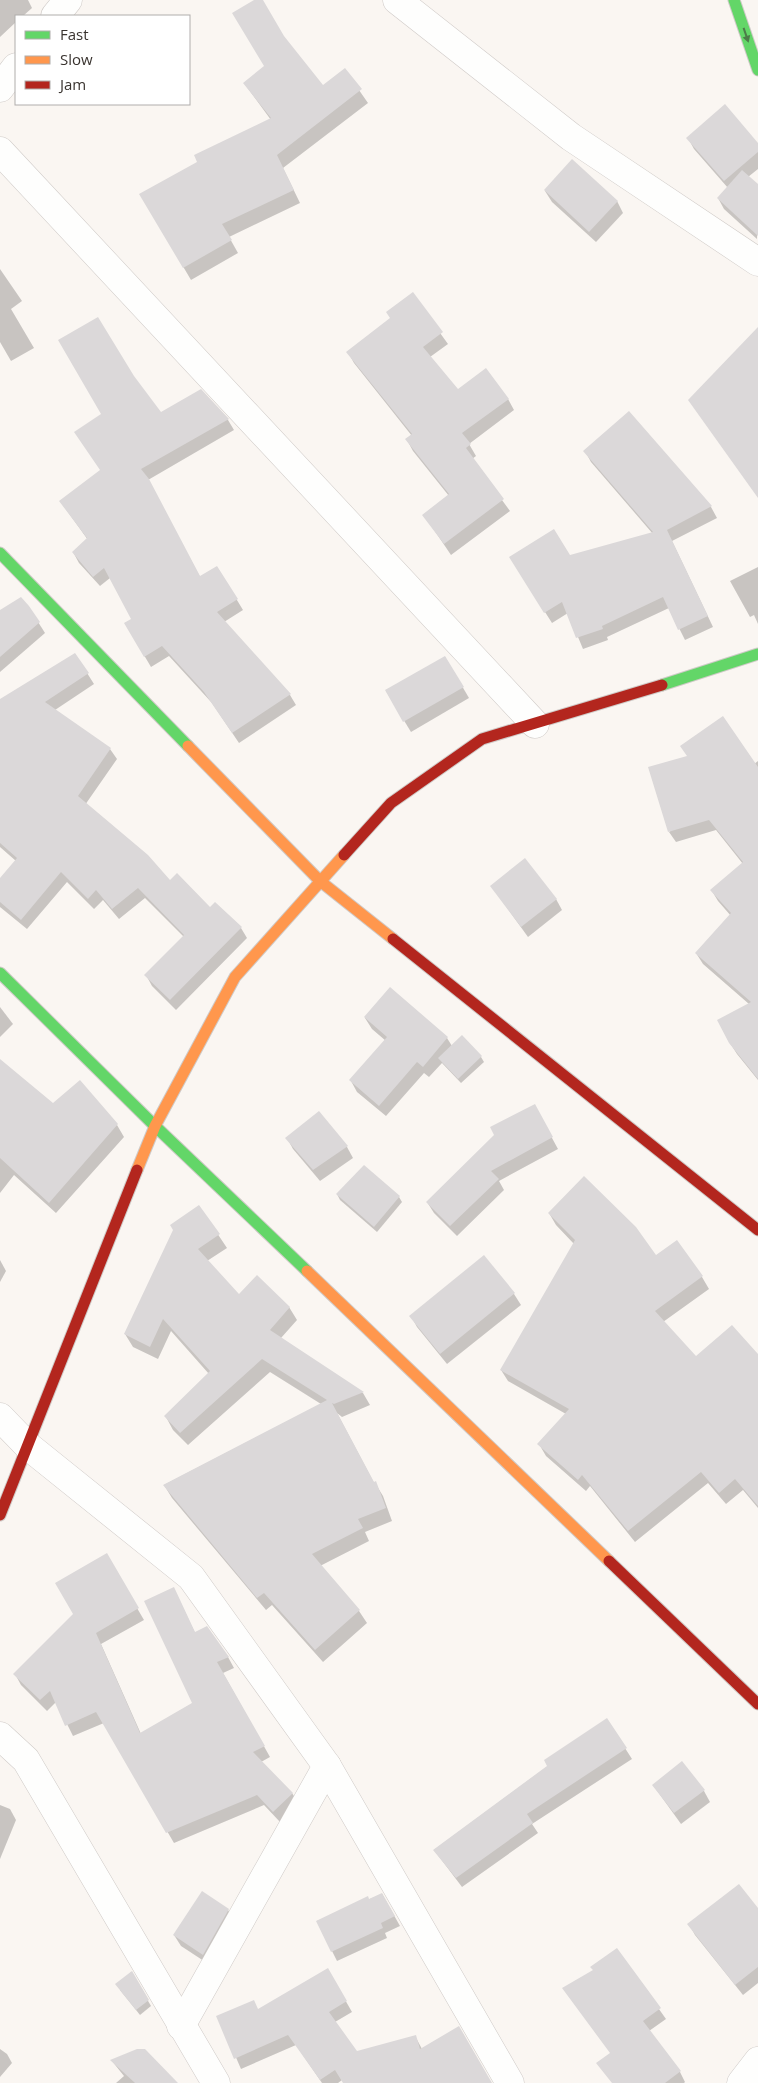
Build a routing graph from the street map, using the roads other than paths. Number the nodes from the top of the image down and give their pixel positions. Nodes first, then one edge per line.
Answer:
1 (68, 0) edge
2 (397, 0) edge
3 (734, 0) edge
4 (56, 15) edge
5 (15, 68) edge
6 (758, 70) edge
7 (0, 88) edge
8 (0, 151) edge
9 (758, 262) edge
10 (0, 553) edge
11 (758, 654) edge
12 (535, 724) junction
13 (320, 881) junction
14 (0, 973) edge
15 (155, 1126) junction
16 (758, 1230) edge
17 (0, 1418) edge
18 (28, 1446) junction
19 (0, 1515) edge
20 (758, 1704) edge
21 (0, 1736) edge
22 (327, 1766) junction
23 (181, 2026) junction
24 (758, 2061) edge
25 (216, 2083) edge
26 (510, 2083) edge
27 (741, 2083) edge

1 - 4 street
2 - 9 street
3 -> 6 street
5 - 7 street
8 - 12 street
10 - 13 street
11 - 12 street
12 - 13 street
13 - 15 street
13 - 16 street
14 - 15 street
15 - 18 street
15 - 20 street
17 - 18 street
18 - 19 street
18 - 22 street
21 - 23 street
22 - 23 street
22 - 26 street
23 - 25 street
24 - 27 street

